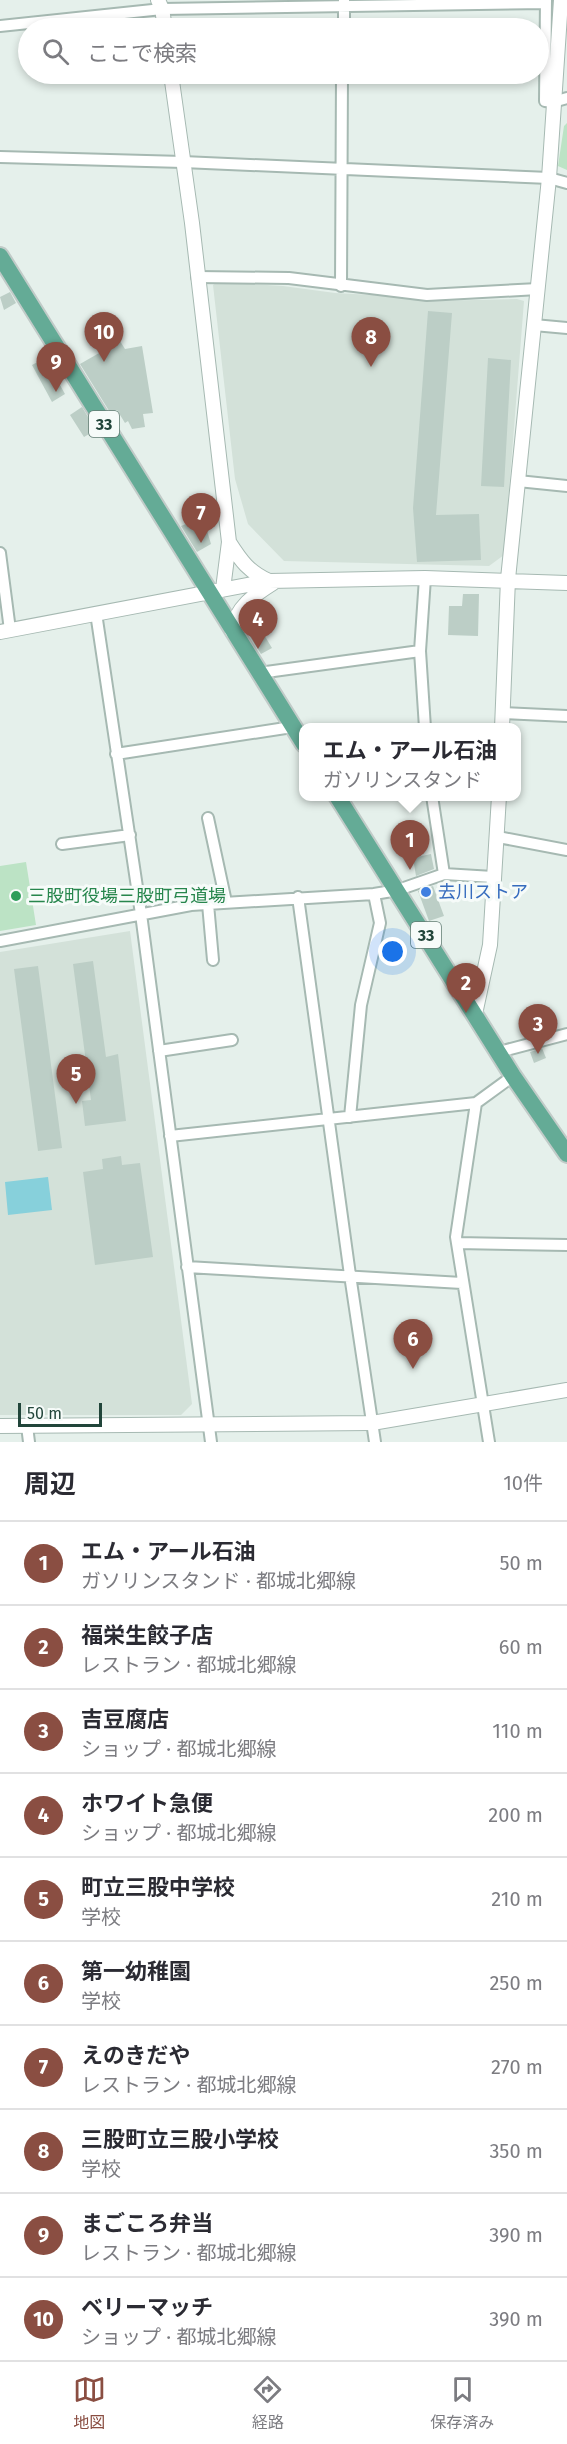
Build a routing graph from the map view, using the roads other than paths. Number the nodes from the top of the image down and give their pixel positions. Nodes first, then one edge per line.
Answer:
1 (561, 0) edge
2 (546, 1) edge
3 (344, 2) edge
4 (160, 5) edge
5 (61, 18) edge
6 (344, 18) edge
7 (545, 18) edge
8 (18, 24) edge
9 (0, 26) edge
10 (172, 84) edge
11 (342, 84) edge
12 (543, 84) edge
13 (567, 98) edge
14 (553, 102) junction
15 (0, 157) edge
16 (183, 162) junction
17 (340, 168) junction
18 (549, 178) junction
19 (567, 183) edge
20 (0, 256) edge
21 (197, 277) junction
22 (341, 286) junction
23 (537, 290) junction
24 (534, 325) junction
25 (567, 328) edge
26 (518, 481) junction
27 (567, 486) edge
28 (230, 542) junction
29 (0, 554) edge
30 (425, 578) junction
31 (508, 579) junction
32 (273, 581) junction
33 (567, 583) edge
34 (215, 590) junction
35 (96, 613) junction
36 (5, 631) edge
37 (232, 631) junction
38 (420, 651) junction
39 (259, 674) junction
40 (502, 712) junction
41 (567, 716) edge
42 (425, 723) edge
43 (502, 723) edge
44 (292, 727) junction
45 (299, 738) edge
46 (116, 754) junction
47 (340, 801) edge
48 (433, 801) edge
49 (500, 801) edge
50 (208, 818) dead end
51 (130, 835) junction
52 (498, 837) junction
53 (62, 844) dead end
54 (567, 850) edge
55 (444, 874) junction
56 (493, 877) junction
57 (398, 890) junction
58 (374, 894) junction
59 (298, 897) junction
60 (226, 902) junction
61 (208, 904) junction
62 (141, 914) junction
63 (0, 941) edge
64 (213, 960) dead end
65 (475, 1014) junction
66 (567, 1034) edge
67 (232, 1040) dead end
68 (159, 1051) junction
69 (499, 1052) junction
70 (513, 1076) junction
71 (476, 1103) junction
72 (350, 1117) junction
73 (328, 1119) junction
74 (170, 1136) junction
75 (567, 1154) edge
76 (457, 1243) junction
77 (567, 1245) edge
78 (188, 1267) junction
79 (350, 1275) junction
80 (462, 1283) junction
81 (567, 1390) edge
82 (483, 1406) junction
83 (372, 1423) junction
84 (0, 1426) edge
85 (27, 1426) junction
86 (208, 1426) junction
87 (29, 1442) edge
88 (211, 1442) edge
89 (375, 1442) edge
90 (489, 1442) edge

1 - 14 street
2 - 3 street
2 - 7 street
3 - 4 street
3 - 6 street
4 - 5 street
8 - 9 street
10 - 16 street
11 - 17 street
12 - 14 street
13 - 14 street
14 - 18 street
15 - 16 street
16 - 17 street
16 - 21 street
17 - 18 street
17 - 22 street
18 - 19 street
18 - 23 street
20 - 34 main road, 33
21 - 22 street
21 - 28 street
22 - 23 street
23 - 24 street
24 - 25 street
24 - 26 street
26 - 27 street
26 - 31 street
28 - 32 street
28 - 34 street
29 - 36 street
30 - 31 street
30 - 32 street
30 - 38 street
31 - 33 street
31 - 40 street
32 - 34 street
32 - 37 street
34 - 35 street
34 - 37 main road, 33
35 - 36 street
35 - 46 street
37 - 39 main road, 33
38 - 39 street
38 - 42 street
39 - 44 main road, 33
40 - 41 street
40 - 43 street
44 - 45 main road, 33
44 - 46 street
46 - 51 street
47 - 57 main road, 33
48 - 55 street
49 - 52 street
50 - 60 street
51 - 53 street
51 - 62 street
52 - 54 street
52 - 56 street
55 - 56 street
55 - 57 street
56 - 65 street
57 - 58 street
57 - 65 main road, 33
58 - 59 street
58 - 72 street
59 - 60 street
59 - 73 street
60 - 61 street
61 - 62 street
61 - 64 street
62 - 63 street
62 - 68 street
65 - 69 main road, 33
66 - 69 street
67 - 68 street
68 - 74 street
69 - 70 main road, 33
70 - 71 street
70 - 75 main road, 33
71 - 72 street
71 - 76 street
72 - 73 street
73 - 74 street
73 - 79 street
74 - 78 street
76 - 77 street
76 - 80 street
78 - 79 street
78 - 86 street
79 - 80 street
79 - 83 street
80 - 82 street
81 - 82 street
82 - 83 street
82 - 90 street
83 - 86 street
83 - 89 street
84 - 85 street
85 - 86 street
85 - 87 street
86 - 88 street

